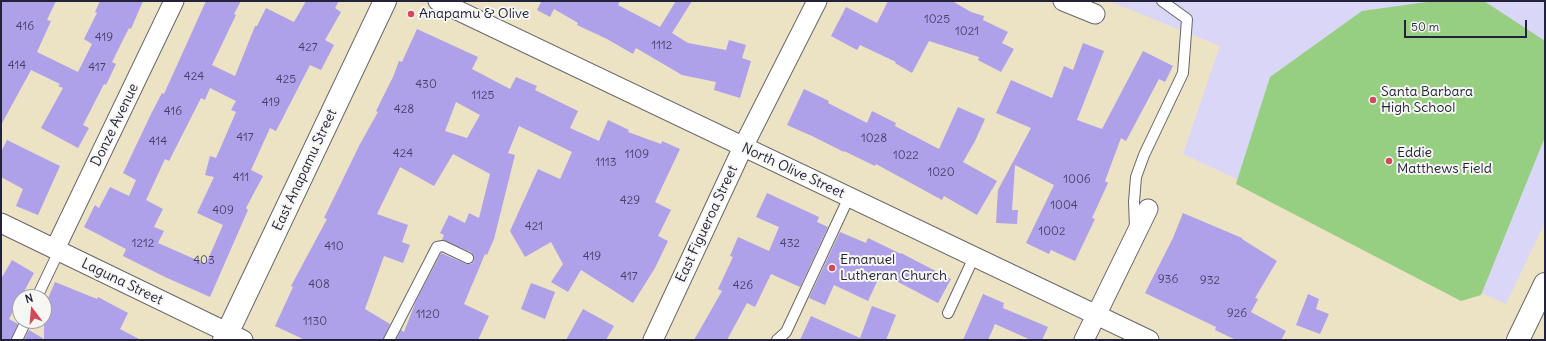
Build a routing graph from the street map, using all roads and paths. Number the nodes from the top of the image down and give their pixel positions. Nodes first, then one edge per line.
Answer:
1 (174, 1) edge
2 (385, 1) edge
3 (438, 1) edge
4 (817, 1) edge
5 (1063, 1) edge
6 (1162, 1) edge
7 (1094, 14) dead end
8 (744, 147) junction
9 (849, 197) junction
10 (1148, 209) dead end
11 (1, 223) edge
12 (1136, 233) junction
13 (57, 250) junction
14 (974, 257) junction
15 (468, 258) dead end
16 (40, 289) edge
17 (1544, 291) edge
18 (948, 313) dead end
19 (1096, 315) junction
20 (22, 329) edge
21 (231, 338) edge
22 (17, 340) edge
23 (390, 340) edge
24 (653, 340) edge
25 (777, 340) edge
26 (1084, 340) edge
27 (1149, 340) edge
28 (1518, 340) edge

1 - 13 street, Donze Avenue
2 - 21 main road, East Anapamu Street
3 - 8 street, North Olive Street
4 - 8 street, East Figueroa Street
5 - 7 street
6 - 12 lane
8 - 9 street, North Olive Street
8 - 24 street, East Figueroa Street
9 - 14 street, North Olive Street
9 - 25 lane
10 - 12 street
11 - 13 street, Laguna Street
12 - 19 street
13 - 16 lane
13 - 21 street, Laguna Street
14 - 18 lane
14 - 19 street, North Olive Street
15 - 23 lane
17 - 28 main road
19 - 26 street
19 - 27 street, North Olive Street
20 - 22 lane

